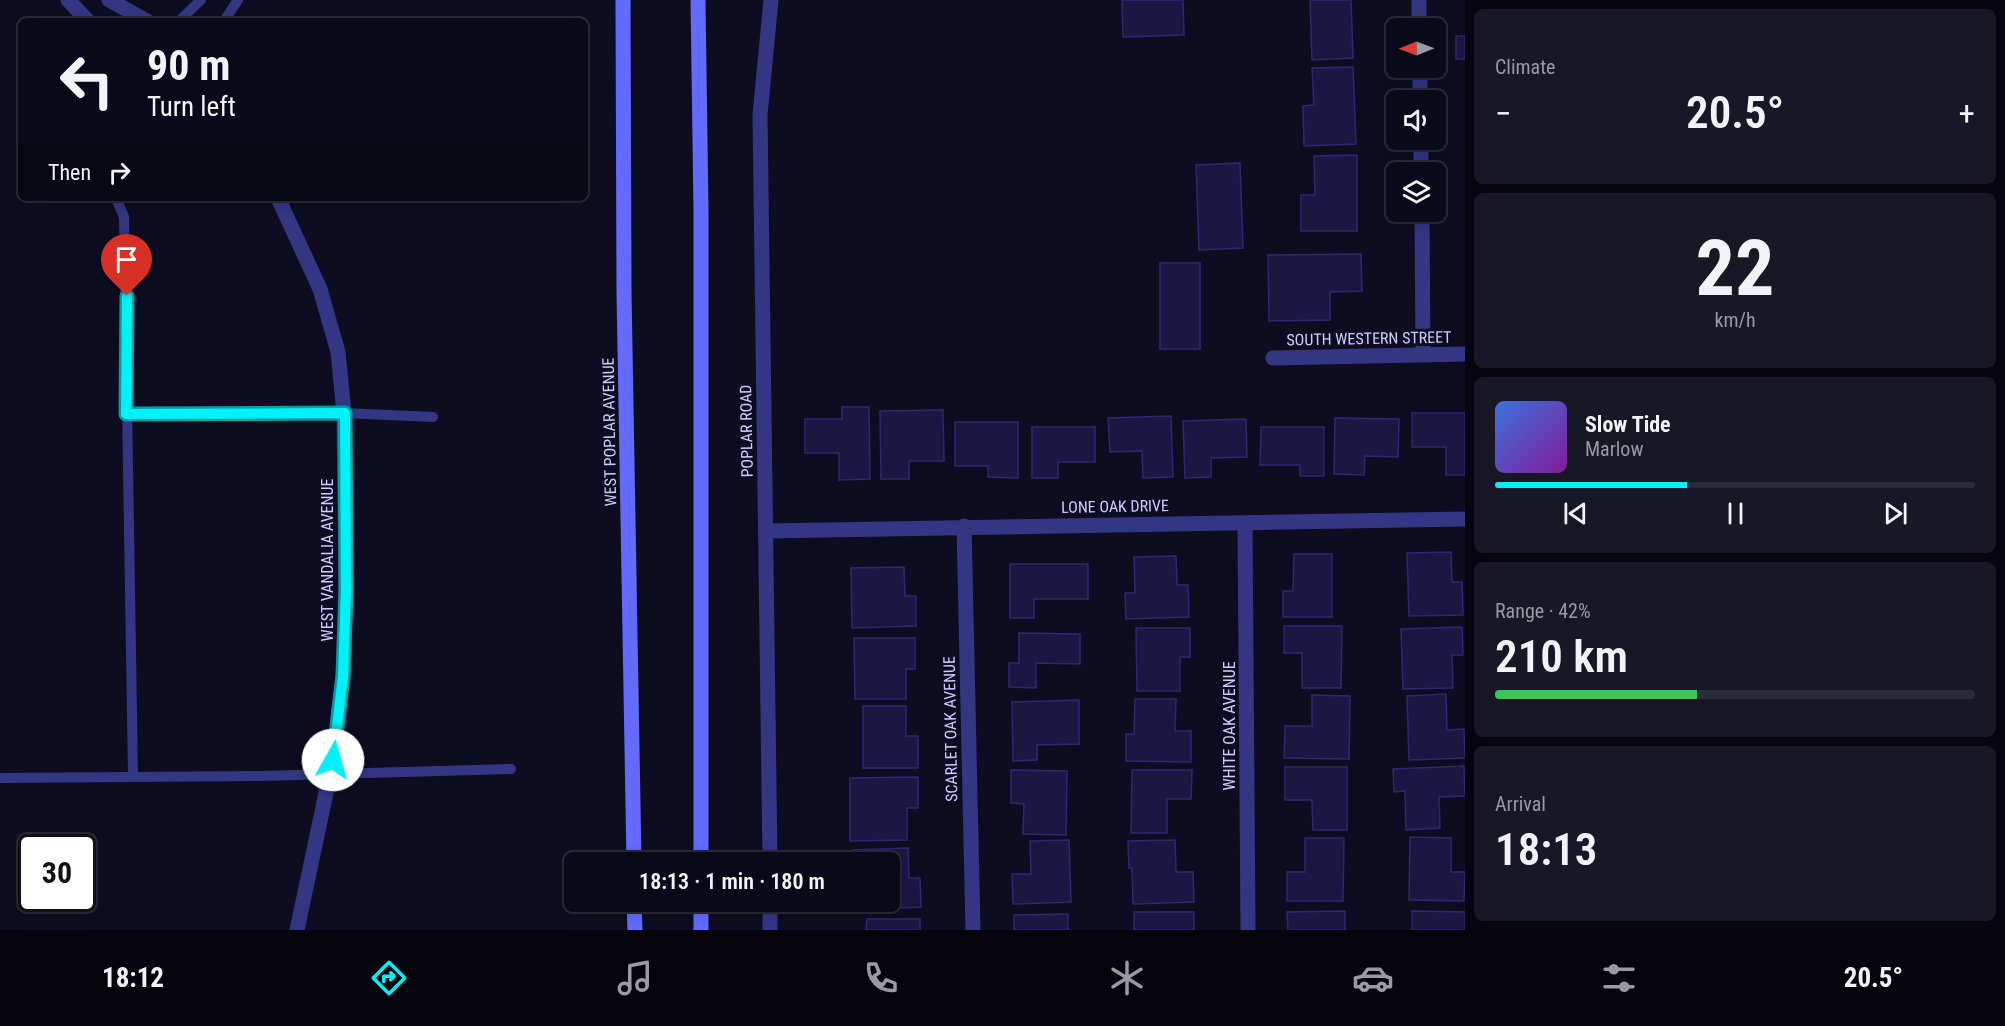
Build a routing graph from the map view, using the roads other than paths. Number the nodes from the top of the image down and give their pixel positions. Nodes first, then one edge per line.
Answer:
1 (68, 0) edge
2 (109, 0) edge
3 (201, 0) edge
4 (238, 0) edge
5 (623, 0) edge
6 (698, 0) edge
7 (771, 0) edge
8 (1419, 0) edge
9 (85, 18) edge
10 (142, 18) edge
11 (182, 18) edge
12 (226, 18) edge
13 (1419, 18) edge
14 (117, 201) edge
15 (279, 201) edge
16 (1422, 222) edge
17 (1424, 354) junction
18 (1465, 354) edge
19 (1273, 358) dead end
20 (345, 413) junction
21 (126, 414) junction
22 (433, 417) dead end
23 (1465, 519) edge
24 (1245, 523) junction
25 (964, 526) junction
26 (766, 531) junction
27 (511, 769) dead end
28 (329, 774) junction
29 (133, 777) junction
30 (0, 778) edge
31 (634, 852) edge
32 (701, 852) edge
33 (770, 852) edge
34 (634, 912) edge
35 (701, 912) edge
36 (770, 912) edge
37 (297, 930) edge
38 (635, 930) edge
39 (701, 930) edge
40 (770, 930) edge
41 (973, 930) edge
42 (1248, 930) edge

1 - 9 street
2 - 10 street
3 - 11 lane
4 - 12 lane
5 - 31 main road, WEST POPLAR AVENUE
6 - 32 main road
7 - 26 street, POPLAR ROAD
8 - 13 street
14 - 21 lane
15 - 20 street, WEST VANDALIA AVENUE
16 - 17 street
17 - 18 street, SOUTH WESTERN STREET
17 - 19 street, SOUTH WESTERN STREET
20 - 21 lane
20 - 22 lane
20 - 28 street, WEST VANDALIA AVENUE
21 - 29 lane
23 - 24 street, LONE OAK DRIVE
24 - 25 street, LONE OAK DRIVE
24 - 42 street, WHITE OAK AVENUE
25 - 26 street, LONE OAK DRIVE
25 - 41 street, SCARLET OAK AVENUE
26 - 33 street, POPLAR ROAD
27 - 28 lane
28 - 29 lane
28 - 37 street, WEST VANDALIA AVENUE
29 - 30 lane
34 - 38 main road
35 - 39 main road
36 - 40 street

